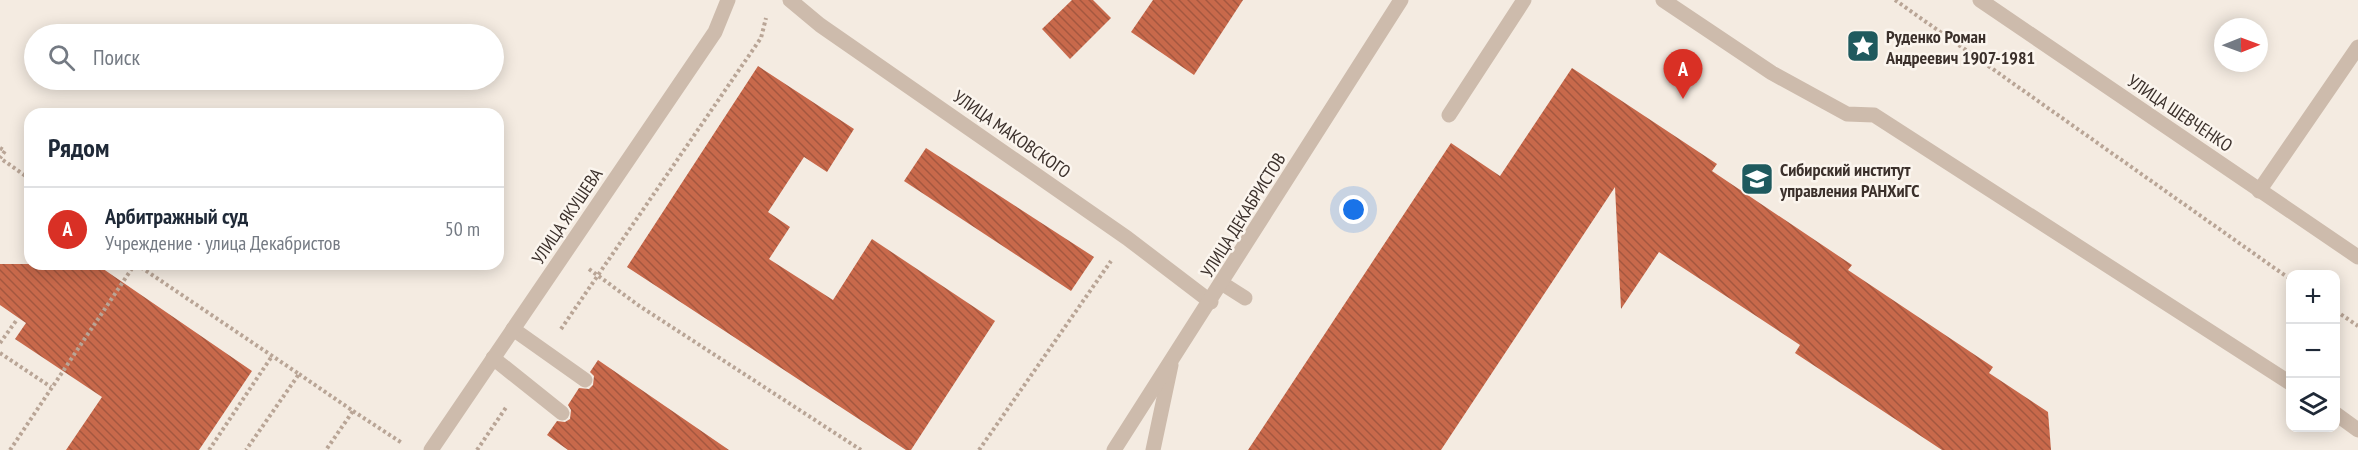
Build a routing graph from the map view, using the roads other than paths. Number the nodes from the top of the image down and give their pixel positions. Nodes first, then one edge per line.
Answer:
1 (728, 0) edge
2 (790, 0) edge
3 (1401, 0) edge
4 (1524, 0) edge
5 (1663, 0) edge
6 (1980, 0) edge
7 (2358, 47) edge
8 (1449, 115) dead end
9 (2259, 190) junction
10 (2358, 257) edge
11 (1222, 284) junction
12 (1245, 298) dead end
13 (1211, 302) junction
14 (513, 329) junction
15 (493, 358) junction
16 (1171, 365) junction
17 (585, 380) dead end
18 (2286, 380) edge
19 (562, 412) dead end
20 (2340, 417) edge
21 (2358, 430) edge
22 (431, 450) edge
23 (1114, 450) edge
24 (1153, 450) edge

1 - 14 street, УЛИЦА ЯКУШЕВА
2 - 13 street, УЛИЦА МАКОВСКОГО
3 - 11 street, УЛИЦА ДЕКАБРИСТОВ
4 - 8 street
5 - 18 street
6 - 9 street, УЛИЦА ШЕВЧЕНКО
7 - 9 street
9 - 10 street, УЛИЦА ШЕВЧЕНКО
11 - 12 street
11 - 13 street, УЛИЦА ДЕКАБРИСТОВ
13 - 16 street, УЛИЦА ДЕКАБРИСТОВ
14 - 15 street, УЛИЦА ЯКУШЕВА
14 - 17 street
15 - 19 street
15 - 22 street, УЛИЦА ЯКУШЕВА
16 - 23 street, УЛИЦА ДЕКАБРИСТОВ
16 - 24 street
20 - 21 street

